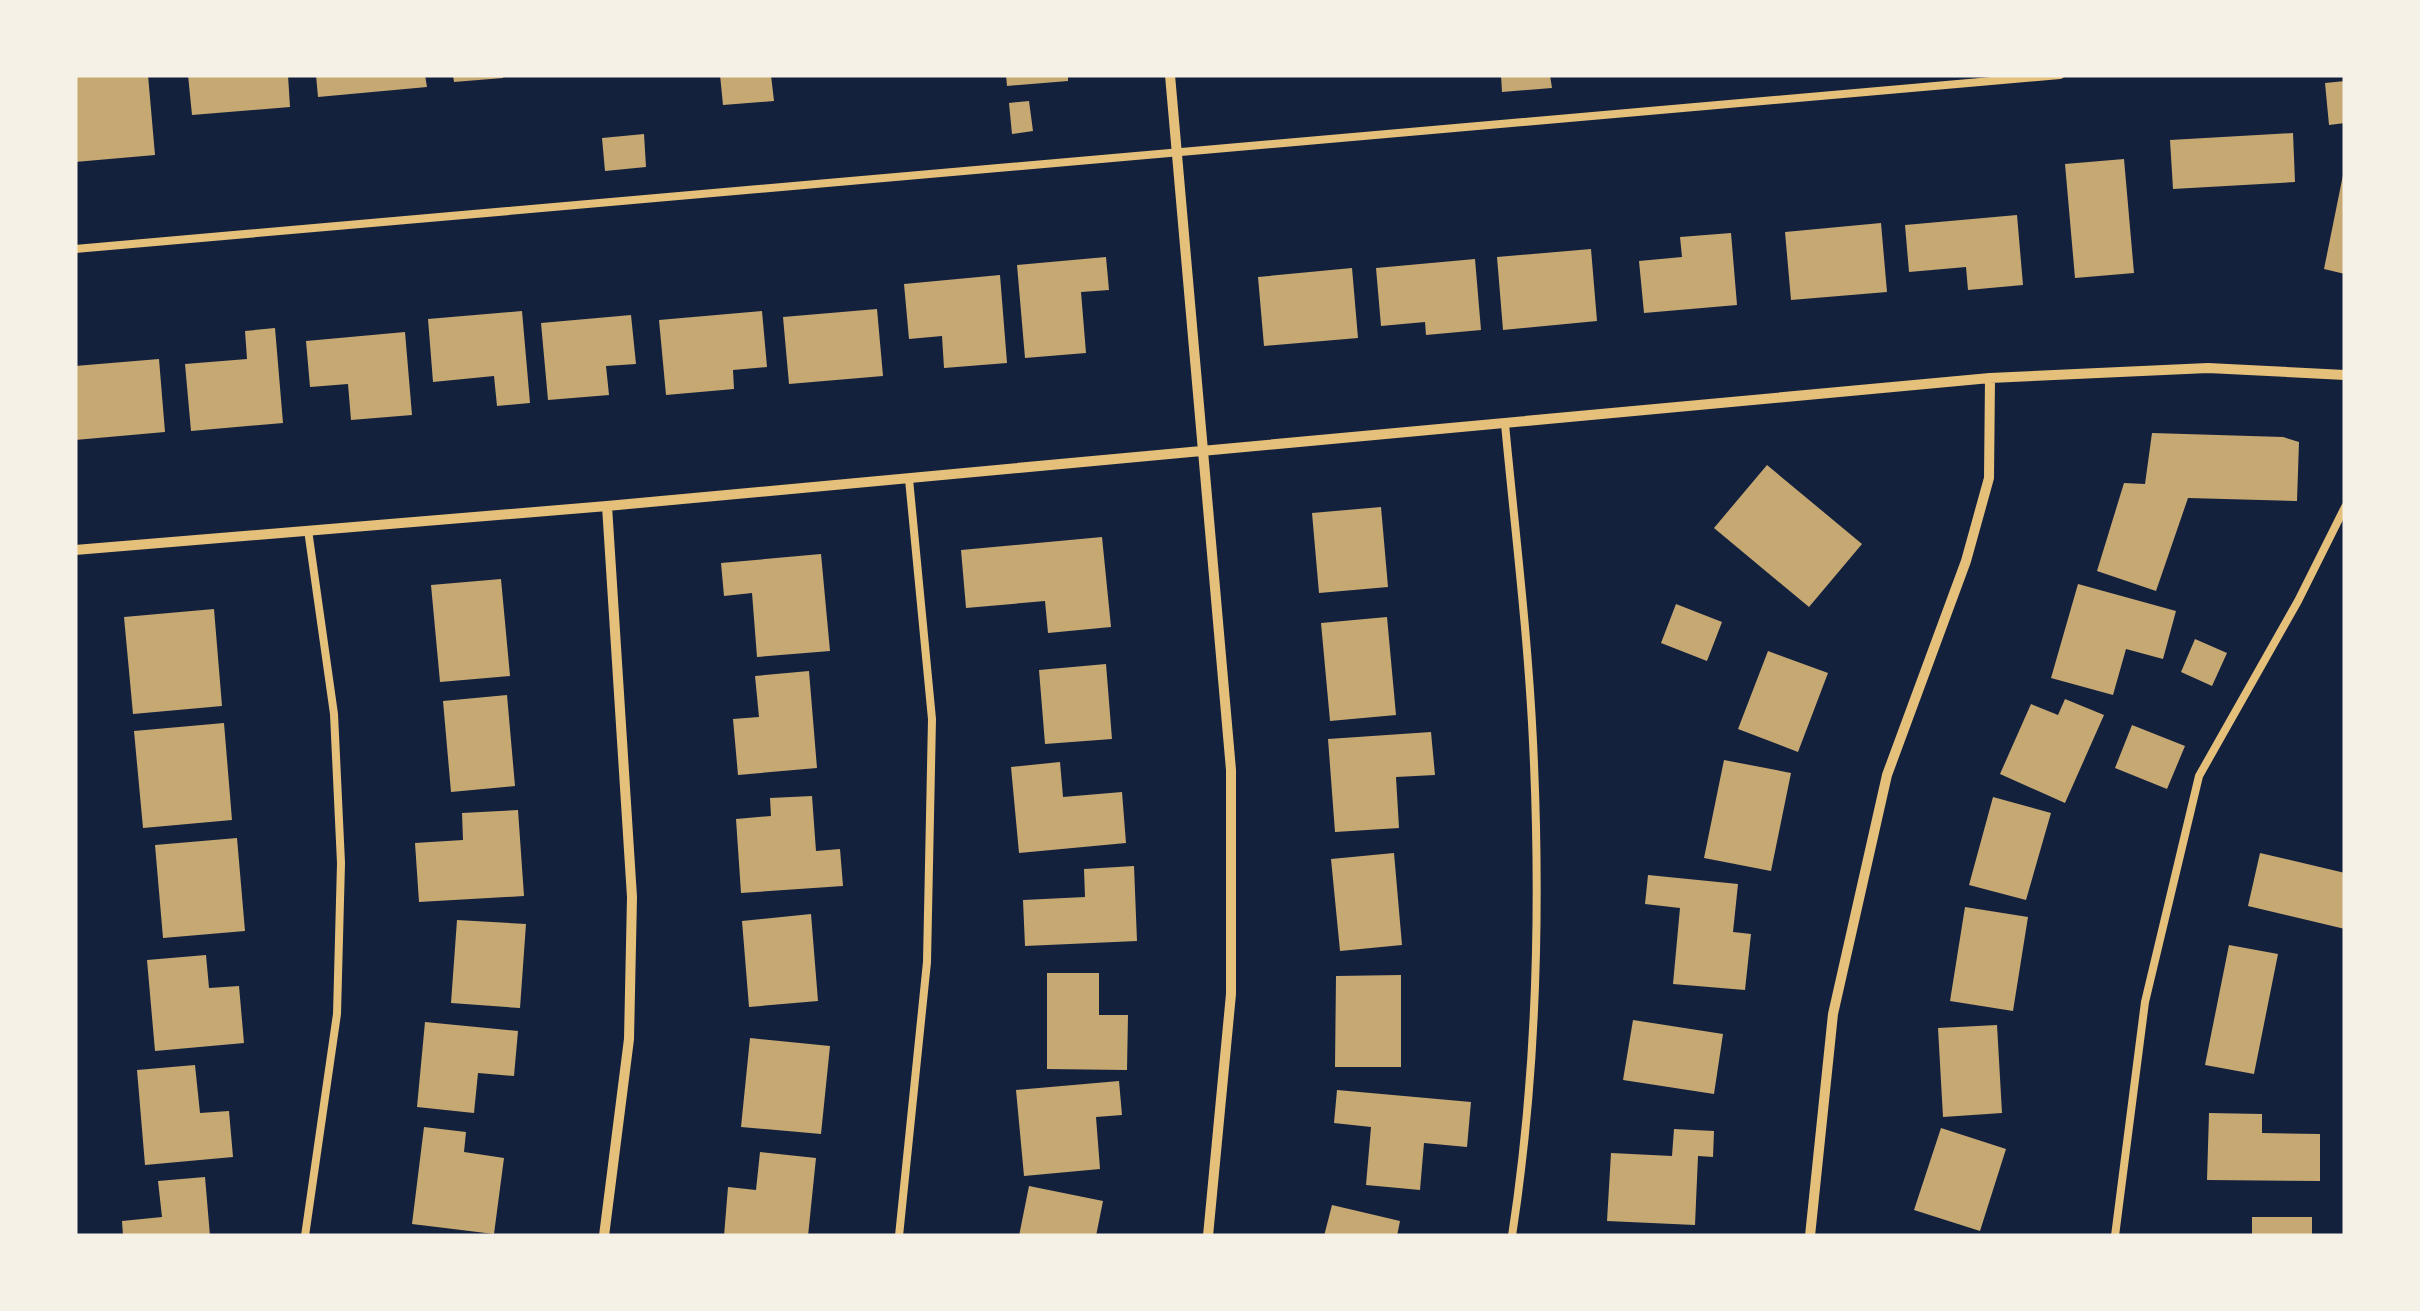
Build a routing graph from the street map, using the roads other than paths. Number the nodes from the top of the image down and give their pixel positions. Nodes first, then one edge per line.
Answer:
1 (1170, 75) edge
2 (2060, 75) edge
3 (1177, 153) junction
4 (75, 249) edge
5 (2345, 375) edge
6 (1990, 378) junction
7 (1505, 424) junction
8 (1201, 452) junction
9 (908, 478) junction
10 (607, 506) junction
11 (2345, 507) edge
12 (308, 530) junction
13 (75, 550) edge
14 (305, 1236) edge
15 (604, 1236) edge
16 (899, 1236) edge
17 (1208, 1236) edge
18 (1512, 1236) edge
19 (1810, 1236) edge
20 (2115, 1236) edge

1 - 3 street
2 - 3 lane
3 - 4 lane
3 - 8 street
5 - 6 street
6 - 7 street
6 - 19 street
7 - 8 street
7 - 18 lane
8 - 9 street
8 - 17 street
9 - 10 street
9 - 16 lane
10 - 12 street
10 - 15 street
11 - 20 lane
12 - 13 street
12 - 14 lane

